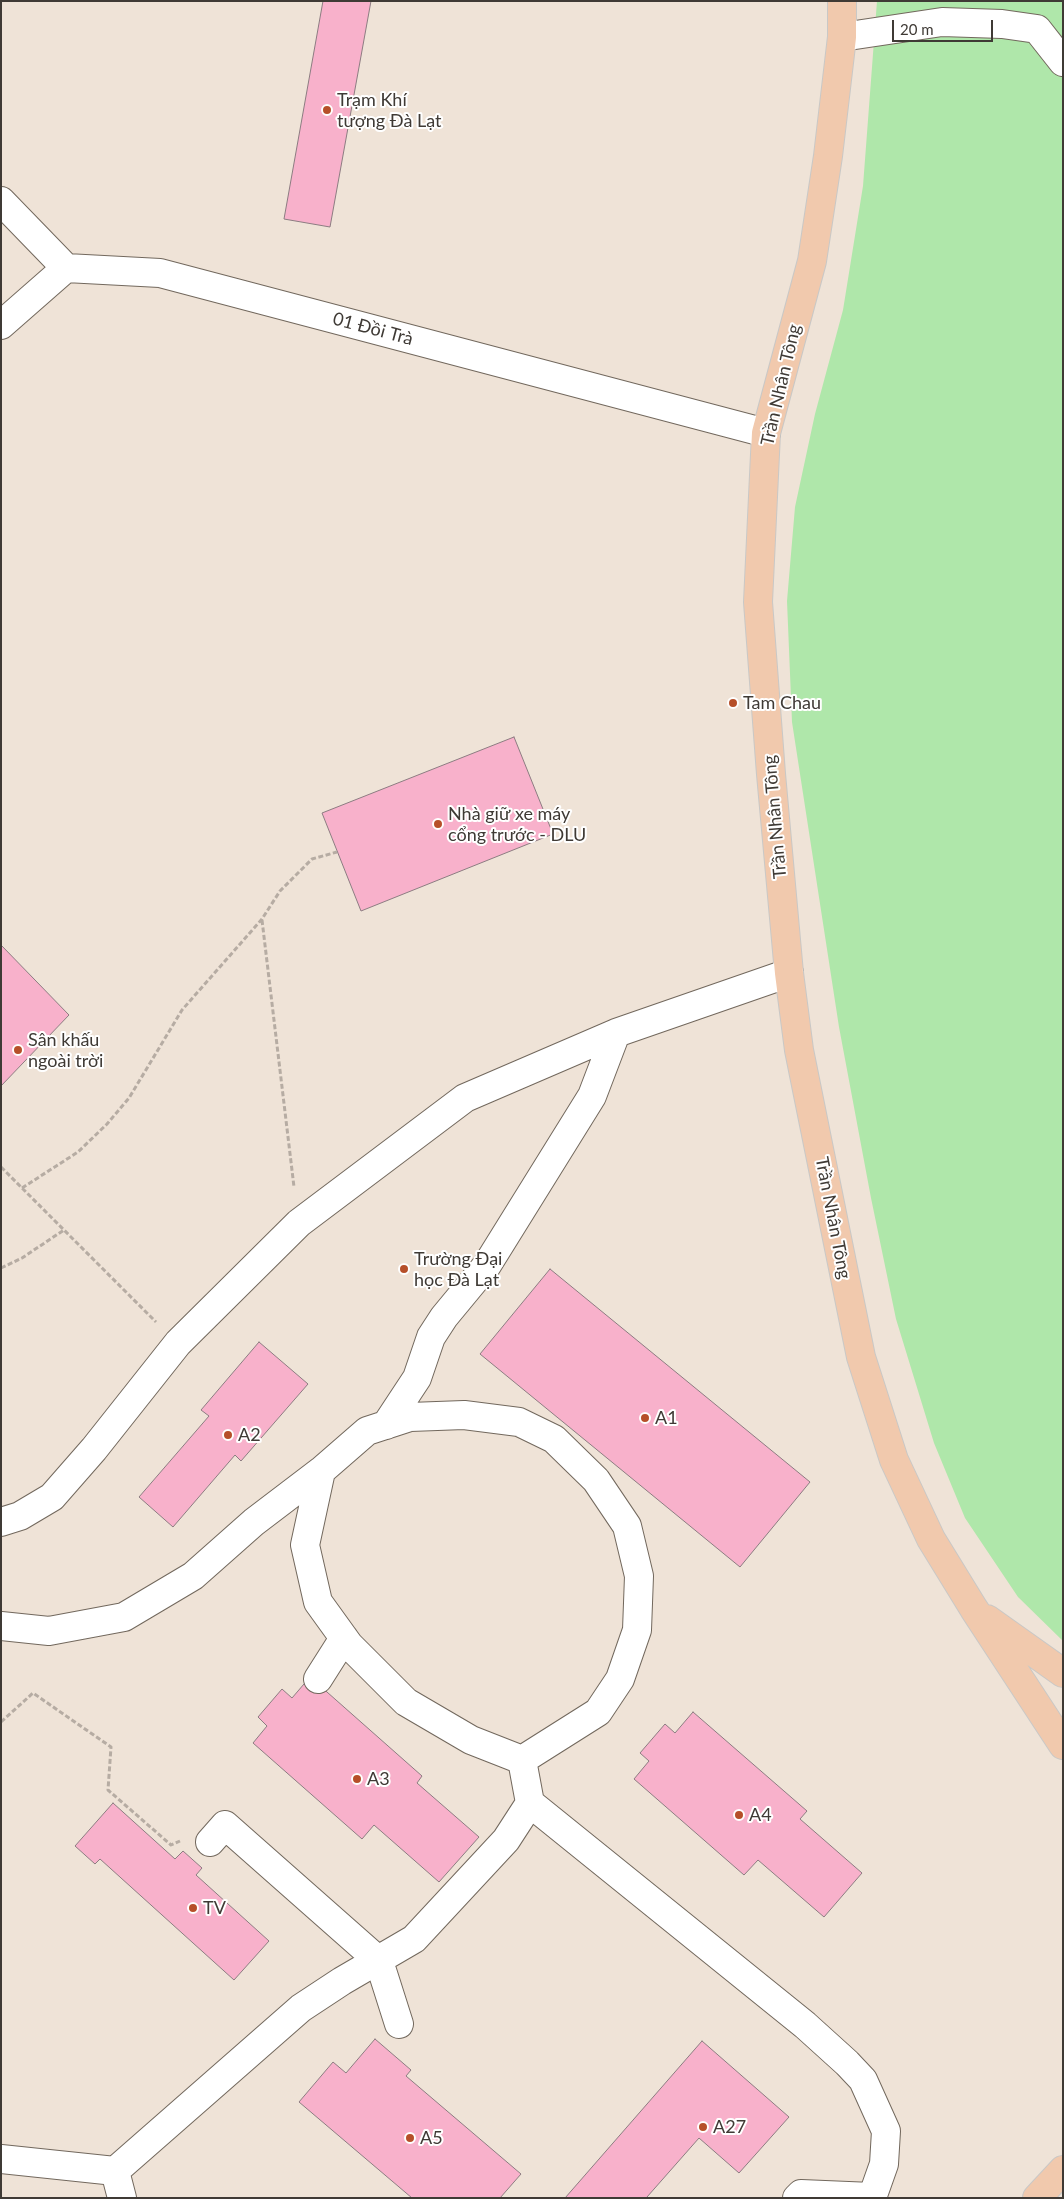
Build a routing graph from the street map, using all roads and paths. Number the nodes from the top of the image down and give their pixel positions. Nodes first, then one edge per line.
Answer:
1 (842, 1) edge
2 (842, 37) junction
3 (1063, 62) edge
4 (1, 201) edge
5 (66, 268) junction
6 (1, 325) edge
7 (766, 433) junction
8 (338, 852) dead end
9 (262, 920) junction
10 (789, 973) junction
11 (616, 1033) junction
12 (1, 1167) edge
13 (22, 1188) junction
14 (299, 1223) junction
15 (64, 1230) junction
16 (1, 1268) edge
17 (178, 1343) junction
18 (386, 1425) junction
19 (321, 1472) junction
20 (1, 1522) edge
21 (974, 1610) junction
22 (1, 1626) edge
23 (344, 1638) junction
24 (1063, 1673) edge
25 (318, 1679) dead end
26 (1, 1722) edge
27 (1063, 1745) edge
28 (522, 1760) junction
29 (530, 1804) junction
30 (210, 1842) joint
31 (379, 1961) junction
32 (399, 2024) dead end
33 (1, 2159) edge
34 (1063, 2170) edge
35 (115, 2171) junction
36 (122, 2198) edge
37 (797, 2198) edge
38 (872, 2198) edge
39 (1037, 2198) edge

1 - 2 main road, Trần Nhân Tông
2 - 3 street
2 - 7 main road, Trần Nhân Tông
4 - 5 street
5 - 6 street
5 - 7 street, 01 Đồi Trà
7 - 10 main road, Trần Nhân Tông
8 - 9 path
9 - 13 path
9 - 14 path
10 - 11 street
10 - 21 main road, Trần Nhân Tông
11 - 14 street
11 - 18 street
12 - 13 path
13 - 15 path
14 - 17 street
15 - 16 path
15 - 17 path
17 - 20 street
18 - 19 street
18 - 28 street
19 - 22 street
19 - 23 street
21 - 24 main road, Trần Nhân Tông
21 - 27 main road, Trần Nhân Tông
23 - 25 street
23 - 28 street
26 - 30 path
28 - 29 street
29 - 31 street
29 - 38 street
30 - 31 street
31 - 32 street
31 - 35 street
33 - 35 street
34 - 39 main road
35 - 36 street
37 - 38 street

